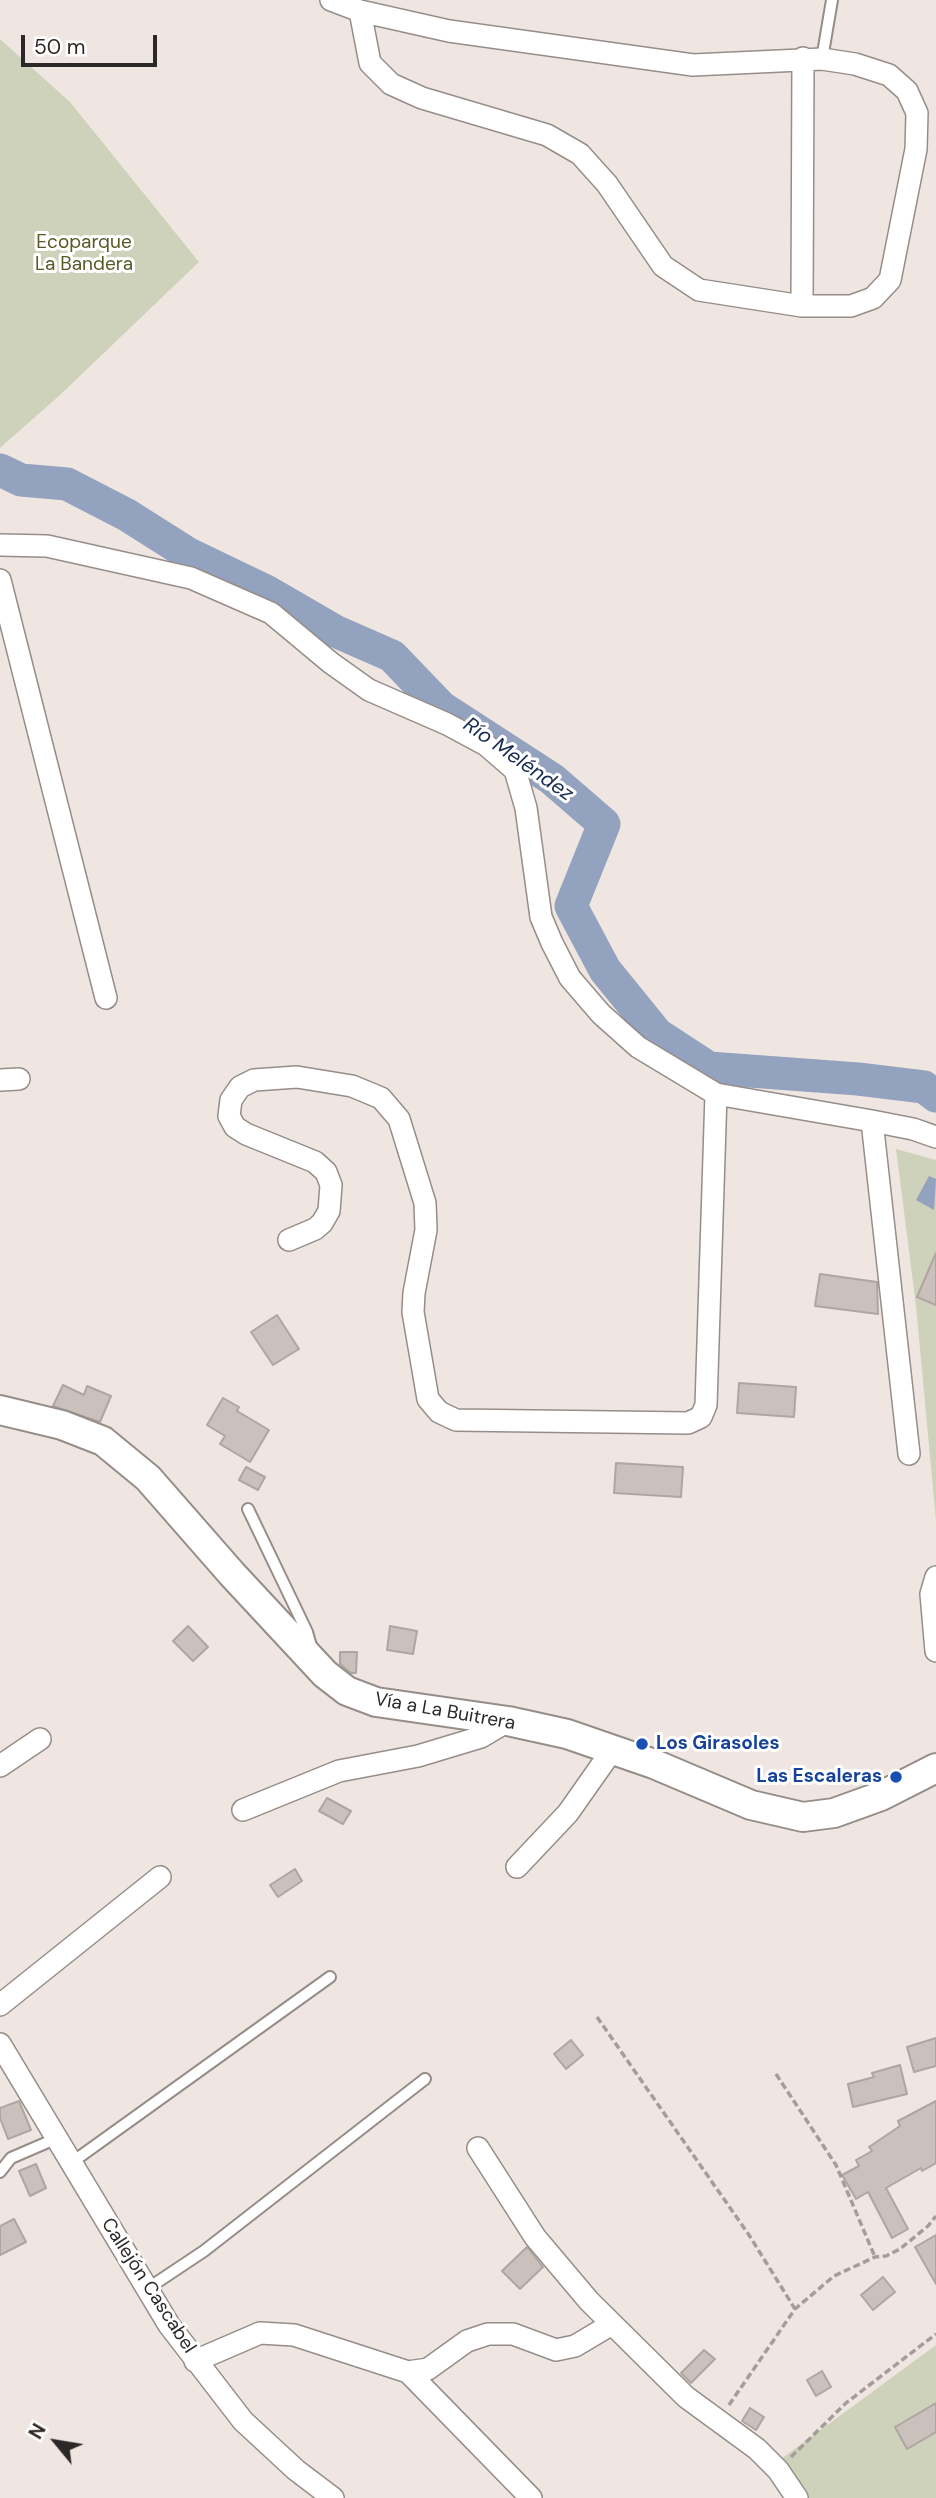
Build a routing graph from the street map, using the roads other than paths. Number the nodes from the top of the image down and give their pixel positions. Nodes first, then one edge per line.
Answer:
1 (331, 0) edge
2 (832, 0) edge
3 (360, 11) junction
4 (812, 59) junction
5 (802, 306) junction
6 (0, 545) edge
7 (0, 580) edge
8 (106, 998) dead end
9 (716, 1094) junction
10 (872, 1121) junction
11 (936, 1137) edge
12 (289, 1240) dead end
13 (0, 1410) edge
14 (908, 1454) dead end
15 (248, 1509) dead end
16 (936, 1577) edge
17 (936, 1650) edge
18 (315, 1662) junction
19 (508, 1721) junction
20 (40, 1739) dead end
21 (613, 1749) junction
22 (0, 1766) edge
23 (936, 1768) edge
24 (243, 1810) dead end
25 (517, 1867) dead end
26 (160, 1877) dead end
27 (330, 1977) dead end
28 (0, 2005) edge
29 (0, 2044) edge
30 (425, 2079) dead end
31 (55, 2139) junction
32 (478, 2148) dead end
33 (71, 2164) junction
34 (0, 2172) edge
35 (147, 2289) junction
36 (612, 2324) junction
37 (195, 2361) junction
38 (408, 2372) junction
39 (333, 2498) edge
40 (531, 2498) edge
41 (797, 2498) edge

1 - 3 street
2 - 4 lane
3 - 4 street
3 - 5 street
4 - 5 street
4 - 5 street
6 - 9 street
7 - 8 street
9 - 10 street
9 - 12 street
10 - 11 street
10 - 14 street
13 - 18 street, Vía a La Buitrera
15 - 18 lane
16 - 17 street
18 - 19 street, Vía a La Buitrera
19 - 21 street, Vía a La Buitrera
19 - 24 street
20 - 22 street
21 - 23 street, Vía a La Buitrera
21 - 25 street
26 - 28 street
27 - 33 lane
29 - 31 street, Callejón Cascabel
30 - 35 lane
31 - 33 street, Callejón Cascabel
31 - 34 lane
32 - 36 street
33 - 35 street, Callejón Cascabel
35 - 37 street, Callejón Cascabel
36 - 38 street
36 - 41 street
37 - 38 street
37 - 39 street, Callejón Cascabel
38 - 40 street

